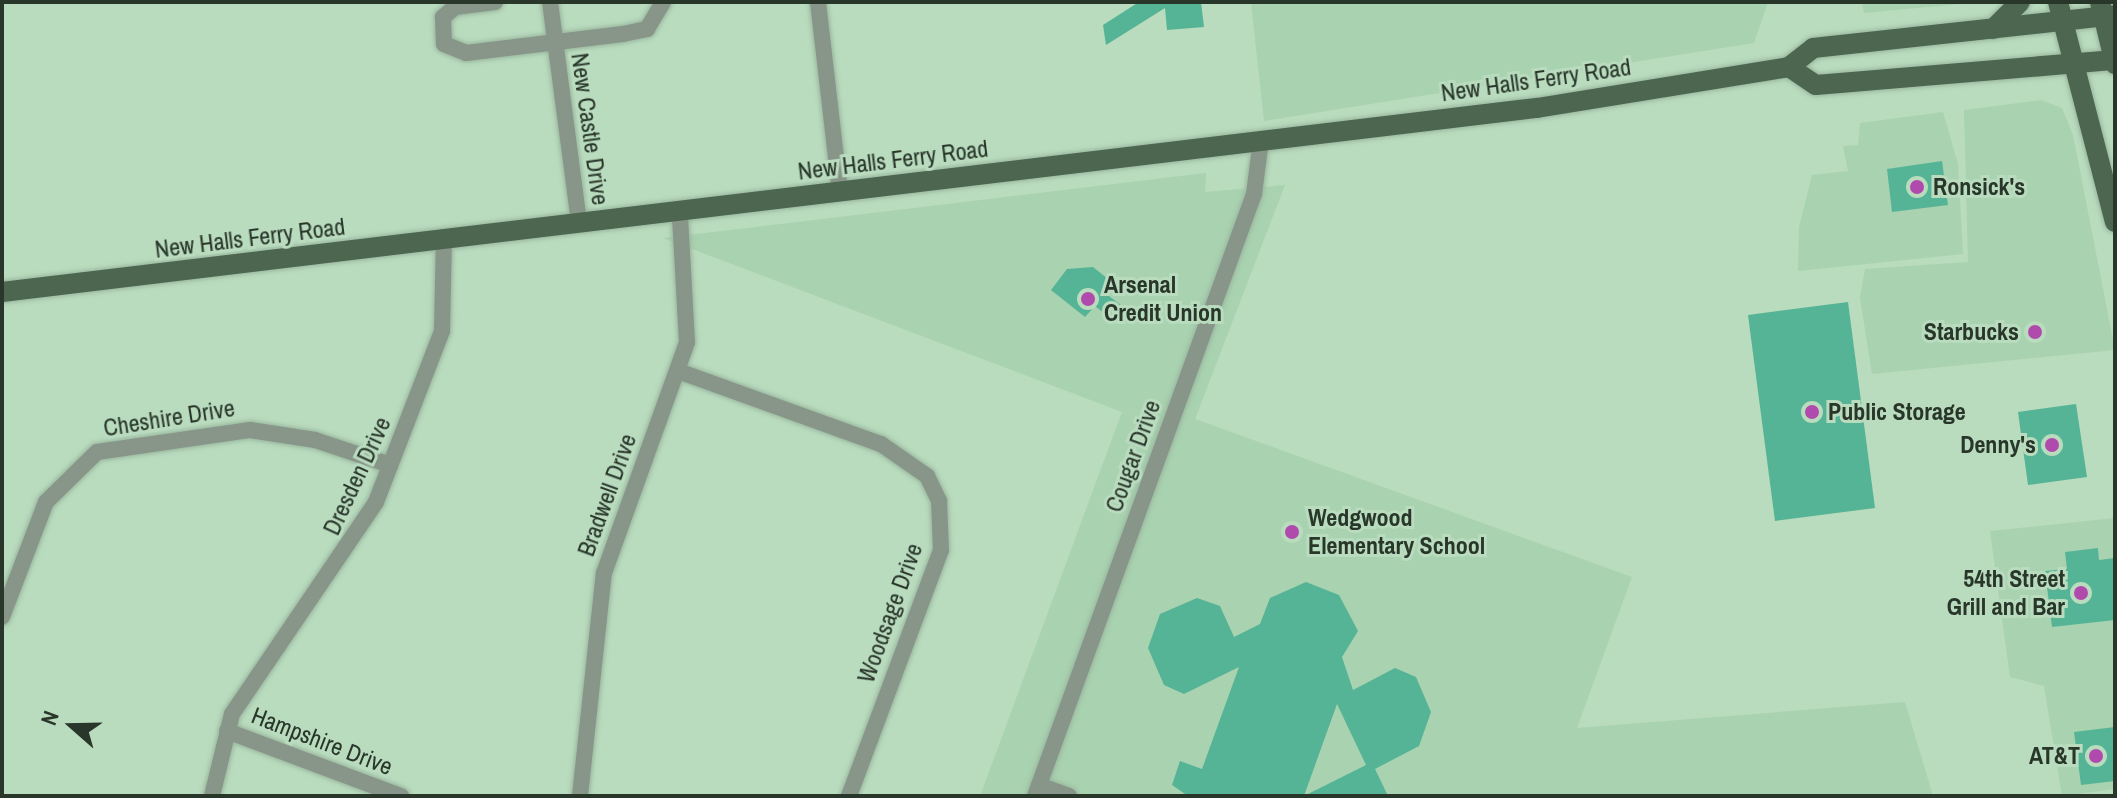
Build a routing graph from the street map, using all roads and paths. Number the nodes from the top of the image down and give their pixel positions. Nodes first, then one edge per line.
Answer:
1 (495, 2) edge
2 (550, 2) edge
3 (663, 2) edge
4 (818, 2) edge
5 (2020, 2) edge
6 (2106, 11) edge
7 (2060, 12) edge
8 (1993, 29) junction
9 (554, 44) junction
10 (2115, 61) edge
11 (2075, 62) junction
12 (1789, 67) junction
13 (1261, 140) junction
14 (840, 192) junction
15 (680, 216) junction
16 (579, 222) junction
17 (2115, 222) edge
18 (444, 238) junction
19 (2, 292) edge
20 (678, 371) junction
21 (390, 465) junction
22 (2, 617) edge
23 (227, 731) junction
24 (1037, 790) edge
25 (212, 796) edge
26 (401, 796) edge
27 (580, 796) edge
28 (849, 796) edge
29 (1069, 796) edge

1 - 9 street, New Castle Drive
2 - 9 street, New Castle Drive
3 - 9 street, New Castle Drive
4 - 14 street
5 - 8 main road
6 - 7 main road, New Halls Ferry Road
6 - 10 main road
7 - 8 main road, New Halls Ferry Road
7 - 11 main road
8 - 12 main road, New Halls Ferry Road
9 - 16 street, New Castle Drive
10 - 11 main road
11 - 12 main road
11 - 17 main road
12 - 13 main road, New Halls Ferry Road
13 - 14 main road, New Halls Ferry Road
13 - 24 street, Cougar Drive
14 - 15 main road, New Halls Ferry Road
15 - 16 main road, New Halls Ferry Road
15 - 20 street, Bradwell Drive
16 - 18 main road, New Halls Ferry Road
18 - 19 main road, New Halls Ferry Road
18 - 21 street, Dresden Drive
20 - 27 street, Bradwell Drive
20 - 28 street, Woodsage Drive
21 - 22 street, Cheshire Drive
21 - 23 street, Dresden Drive
23 - 25 street, Dresden Drive
23 - 26 street, Hampshire Drive
24 - 29 street, Cougar Drive

